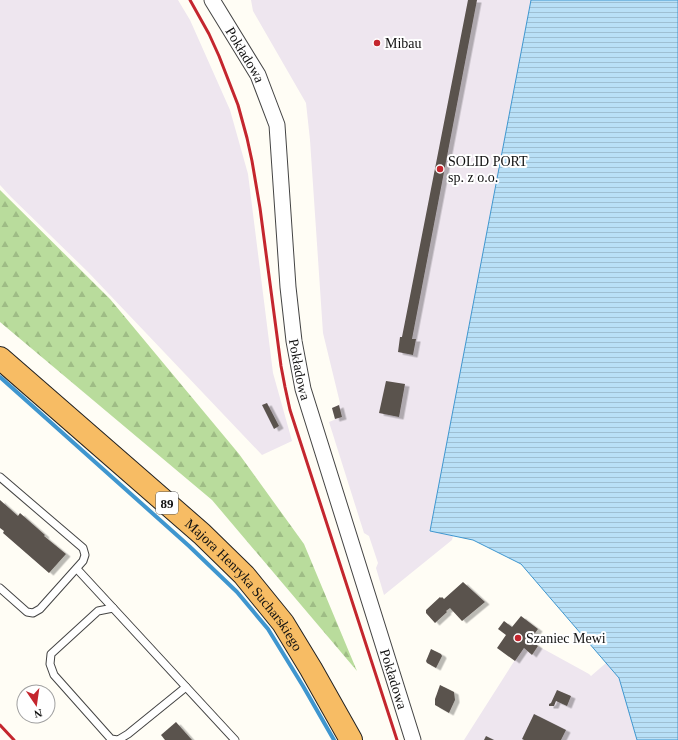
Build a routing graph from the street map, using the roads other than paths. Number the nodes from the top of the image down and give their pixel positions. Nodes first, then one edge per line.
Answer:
1 (212, 0) edge
2 (0, 358) edge
3 (0, 477) edge
4 (76, 569) junction
5 (0, 588) edge
6 (113, 608) junction
7 (186, 687) junction
8 (235, 740) edge
9 (351, 740) edge
10 (413, 740) edge

1 - 10 street, Pokładowa
2 - 9 highway, Majora Henryka Sucharskiego / 89
3 - 4 lane
4 - 5 lane
4 - 6 lane
6 - 7 lane
6 - 7 lane
7 - 8 lane

